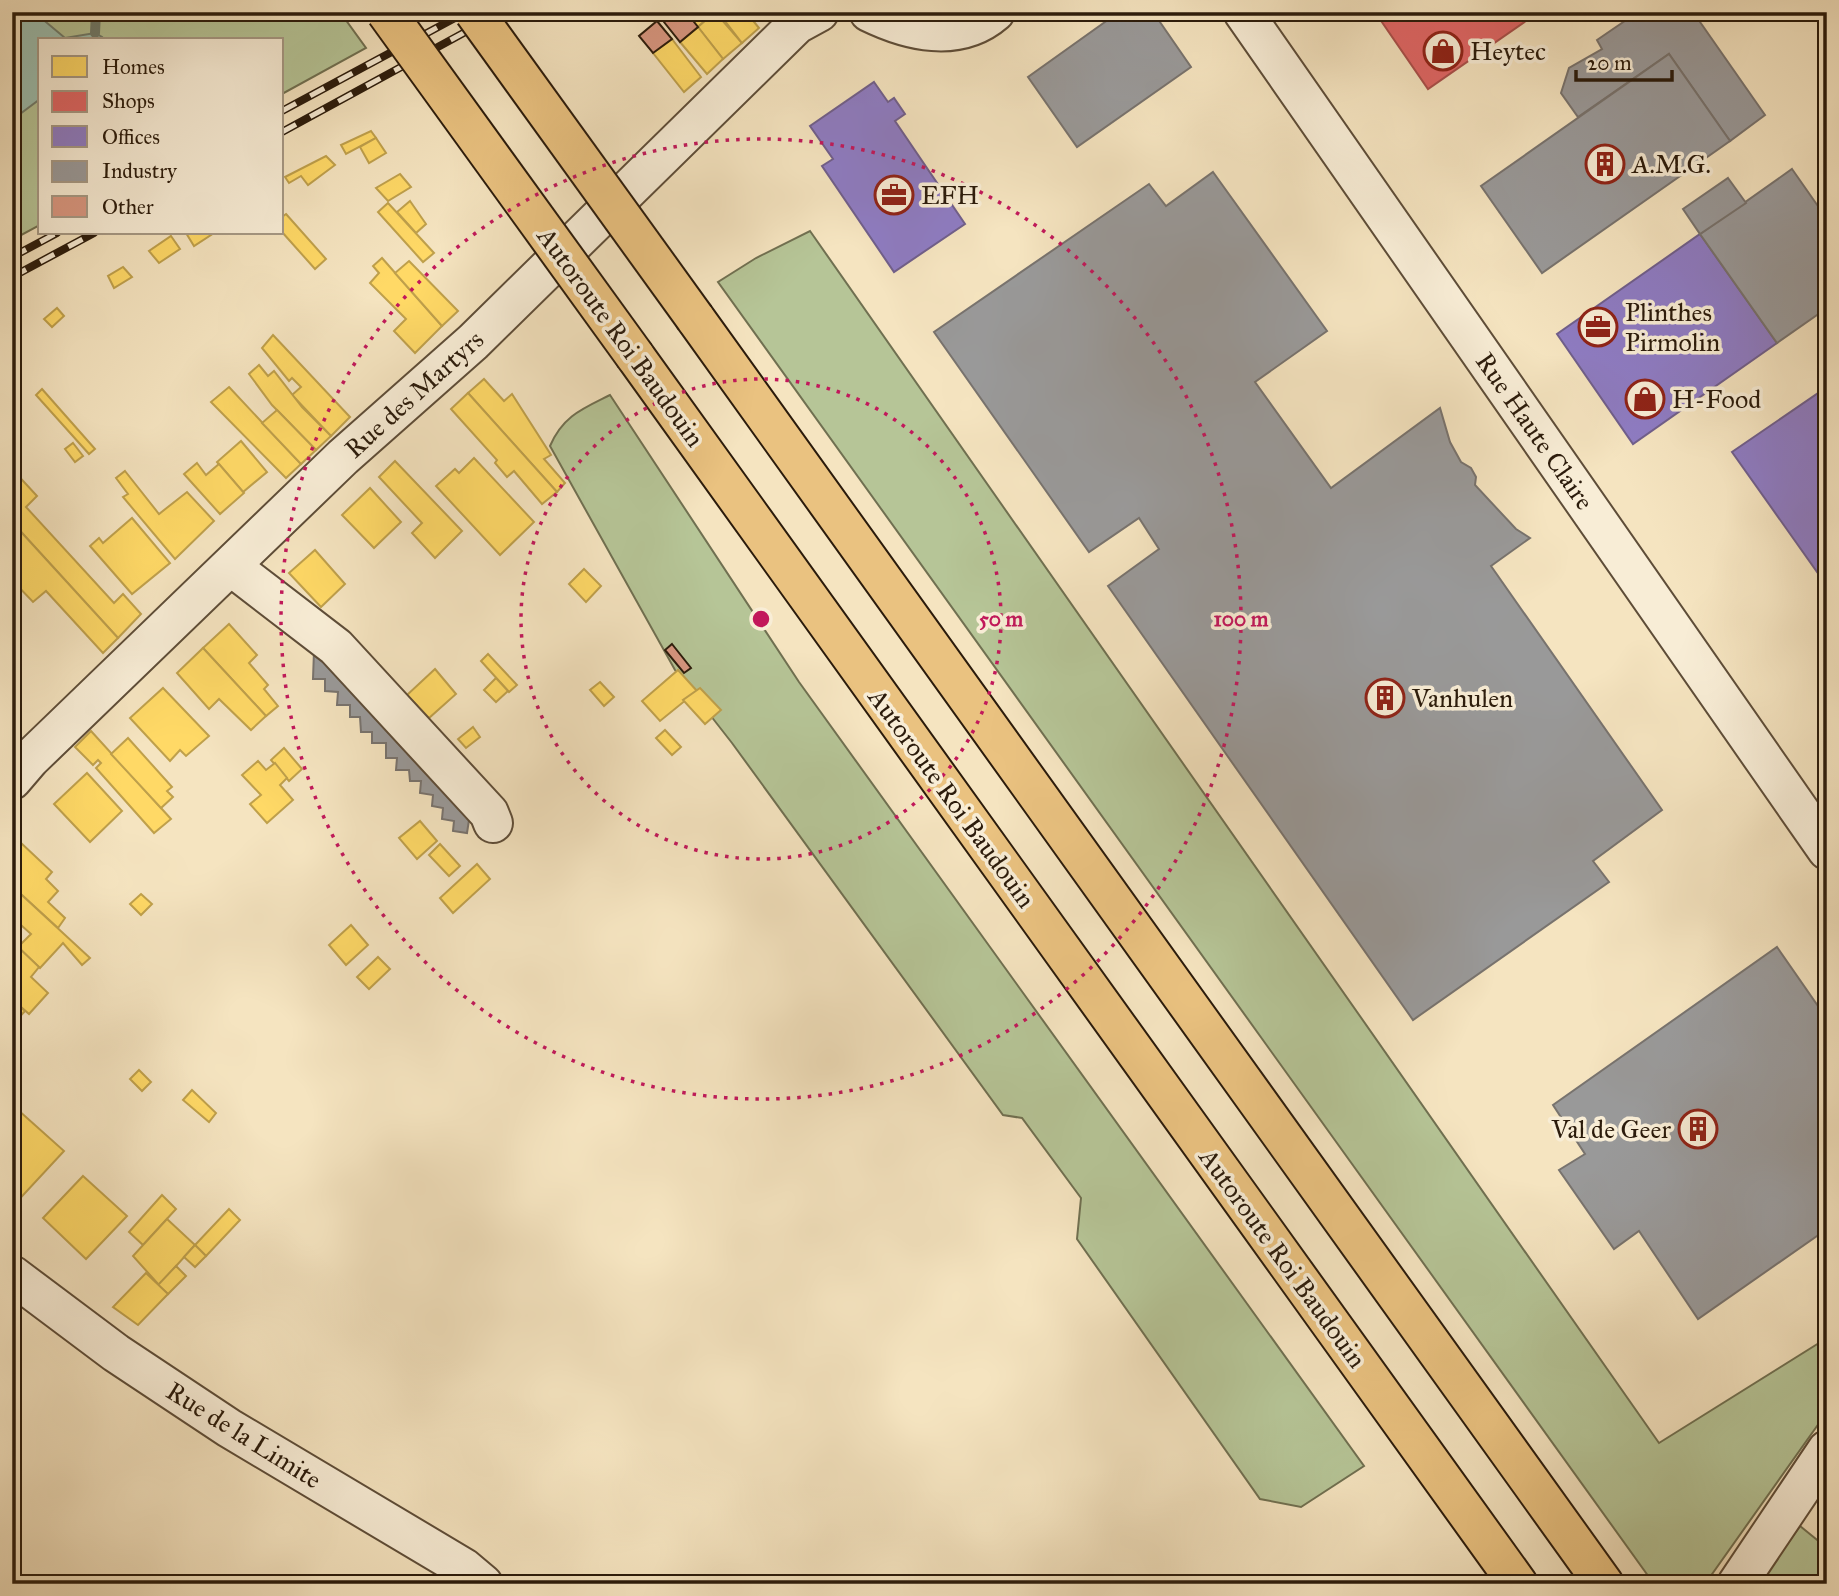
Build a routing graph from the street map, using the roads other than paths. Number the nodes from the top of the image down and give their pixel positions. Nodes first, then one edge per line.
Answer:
1 (386, 12) edge
2 (474, 12) edge
3 (819, 12) edge
4 (869, 12) edge
5 (995, 12) edge
6 (1243, 12) edge
7 (232, 567) junction
8 (12, 780) edge
9 (493, 823) dead end
10 (1827, 850) edge
11 (12, 1275) edge
12 (1827, 1450) edge
13 (483, 1584) edge
14 (1518, 1584) edge
15 (1604, 1584) edge
16 (1737, 1584) edge

1 - 14 highway, Autoroute Roi Baudouin, bridge
2 - 15 highway, bridge
3 - 7 street, Rue des Martyrs
4 - 5 street
6 - 10 street, Rue Haute Claire
7 - 8 street, Rue des Martyrs
7 - 9 street
11 - 13 street, Rue de la Limite
12 - 16 street

